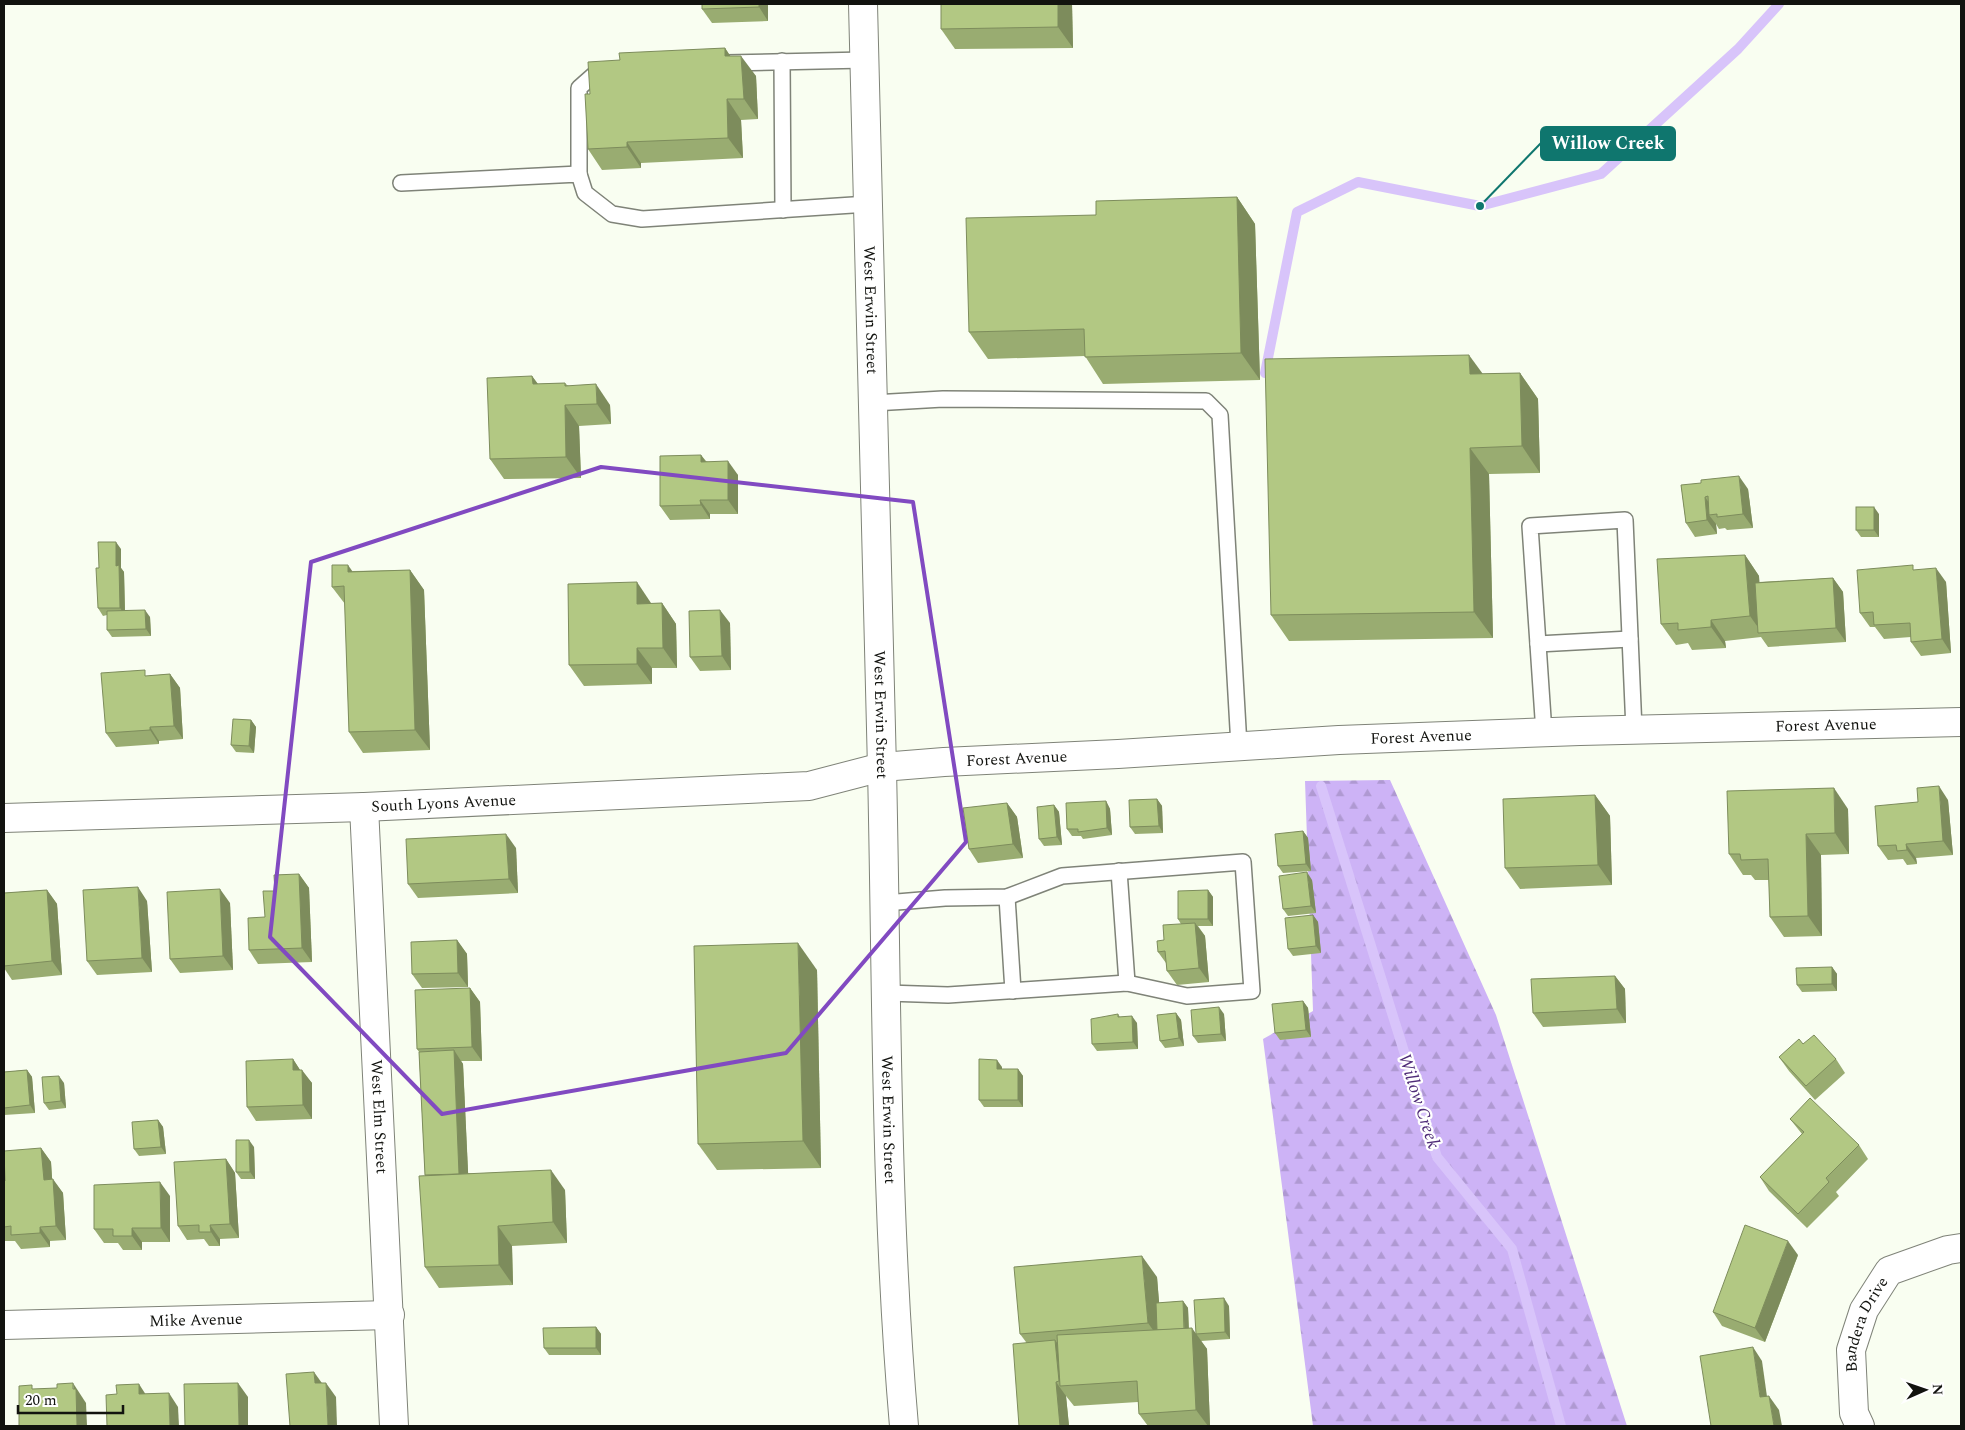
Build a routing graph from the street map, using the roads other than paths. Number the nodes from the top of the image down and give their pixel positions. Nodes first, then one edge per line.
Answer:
1 (863, 4) edge
2 (865, 60) junction
3 (782, 61) junction
4 (715, 63) edge
5 (619, 68) edge
6 (579, 174) junction
7 (401, 184) dead end
8 (868, 204) junction
9 (783, 210) junction
10 (873, 403) junction
11 (1630, 639) junction
12 (1538, 644) junction
13 (1961, 722) edge
14 (1634, 730) junction
15 (1544, 733) junction
16 (1239, 746) junction
17 (882, 767) junction
18 (364, 807) junction
19 (4, 818) edge
20 (1119, 871) junction
21 (1007, 897) junction
22 (885, 903) junction
23 (1126, 984) junction
24 (1013, 991) junction
25 (887, 993) junction
26 (1961, 1248) edge
27 (390, 1315) junction
28 (4, 1325) edge
29 (394, 1426) edge
30 (904, 1426) edge
31 (1860, 1426) edge

1 - 2 street, West Erwin Street
2 - 3 lane
2 - 8 street, West Erwin Street
3 - 4 lane
3 - 9 lane
5 - 6 lane
6 - 7 lane
6 - 9 lane
8 - 9 lane
8 - 10 street, West Erwin Street
10 - 16 lane
10 - 17 street, West Erwin Street
11 - 12 lane
11 - 12 lane
11 - 14 lane
12 - 15 lane
13 - 14 street, Forest Avenue
14 - 15 street, Forest Avenue
15 - 16 street, Forest Avenue
16 - 17 street, Forest Avenue
17 - 18 street, South Lyons Avenue
17 - 22 street, West Erwin Street
18 - 19 street, South Lyons Avenue
18 - 27 street, West Elm Street
20 - 21 lane
20 - 23 lane
20 - 23 lane
21 - 22 lane
21 - 24 lane
22 - 25 street, West Erwin Street
23 - 24 lane
24 - 25 lane
25 - 30 street, West Erwin Street
26 - 31 street, Bandera Drive
27 - 28 street, Mike Avenue
27 - 29 street, West Elm Street

